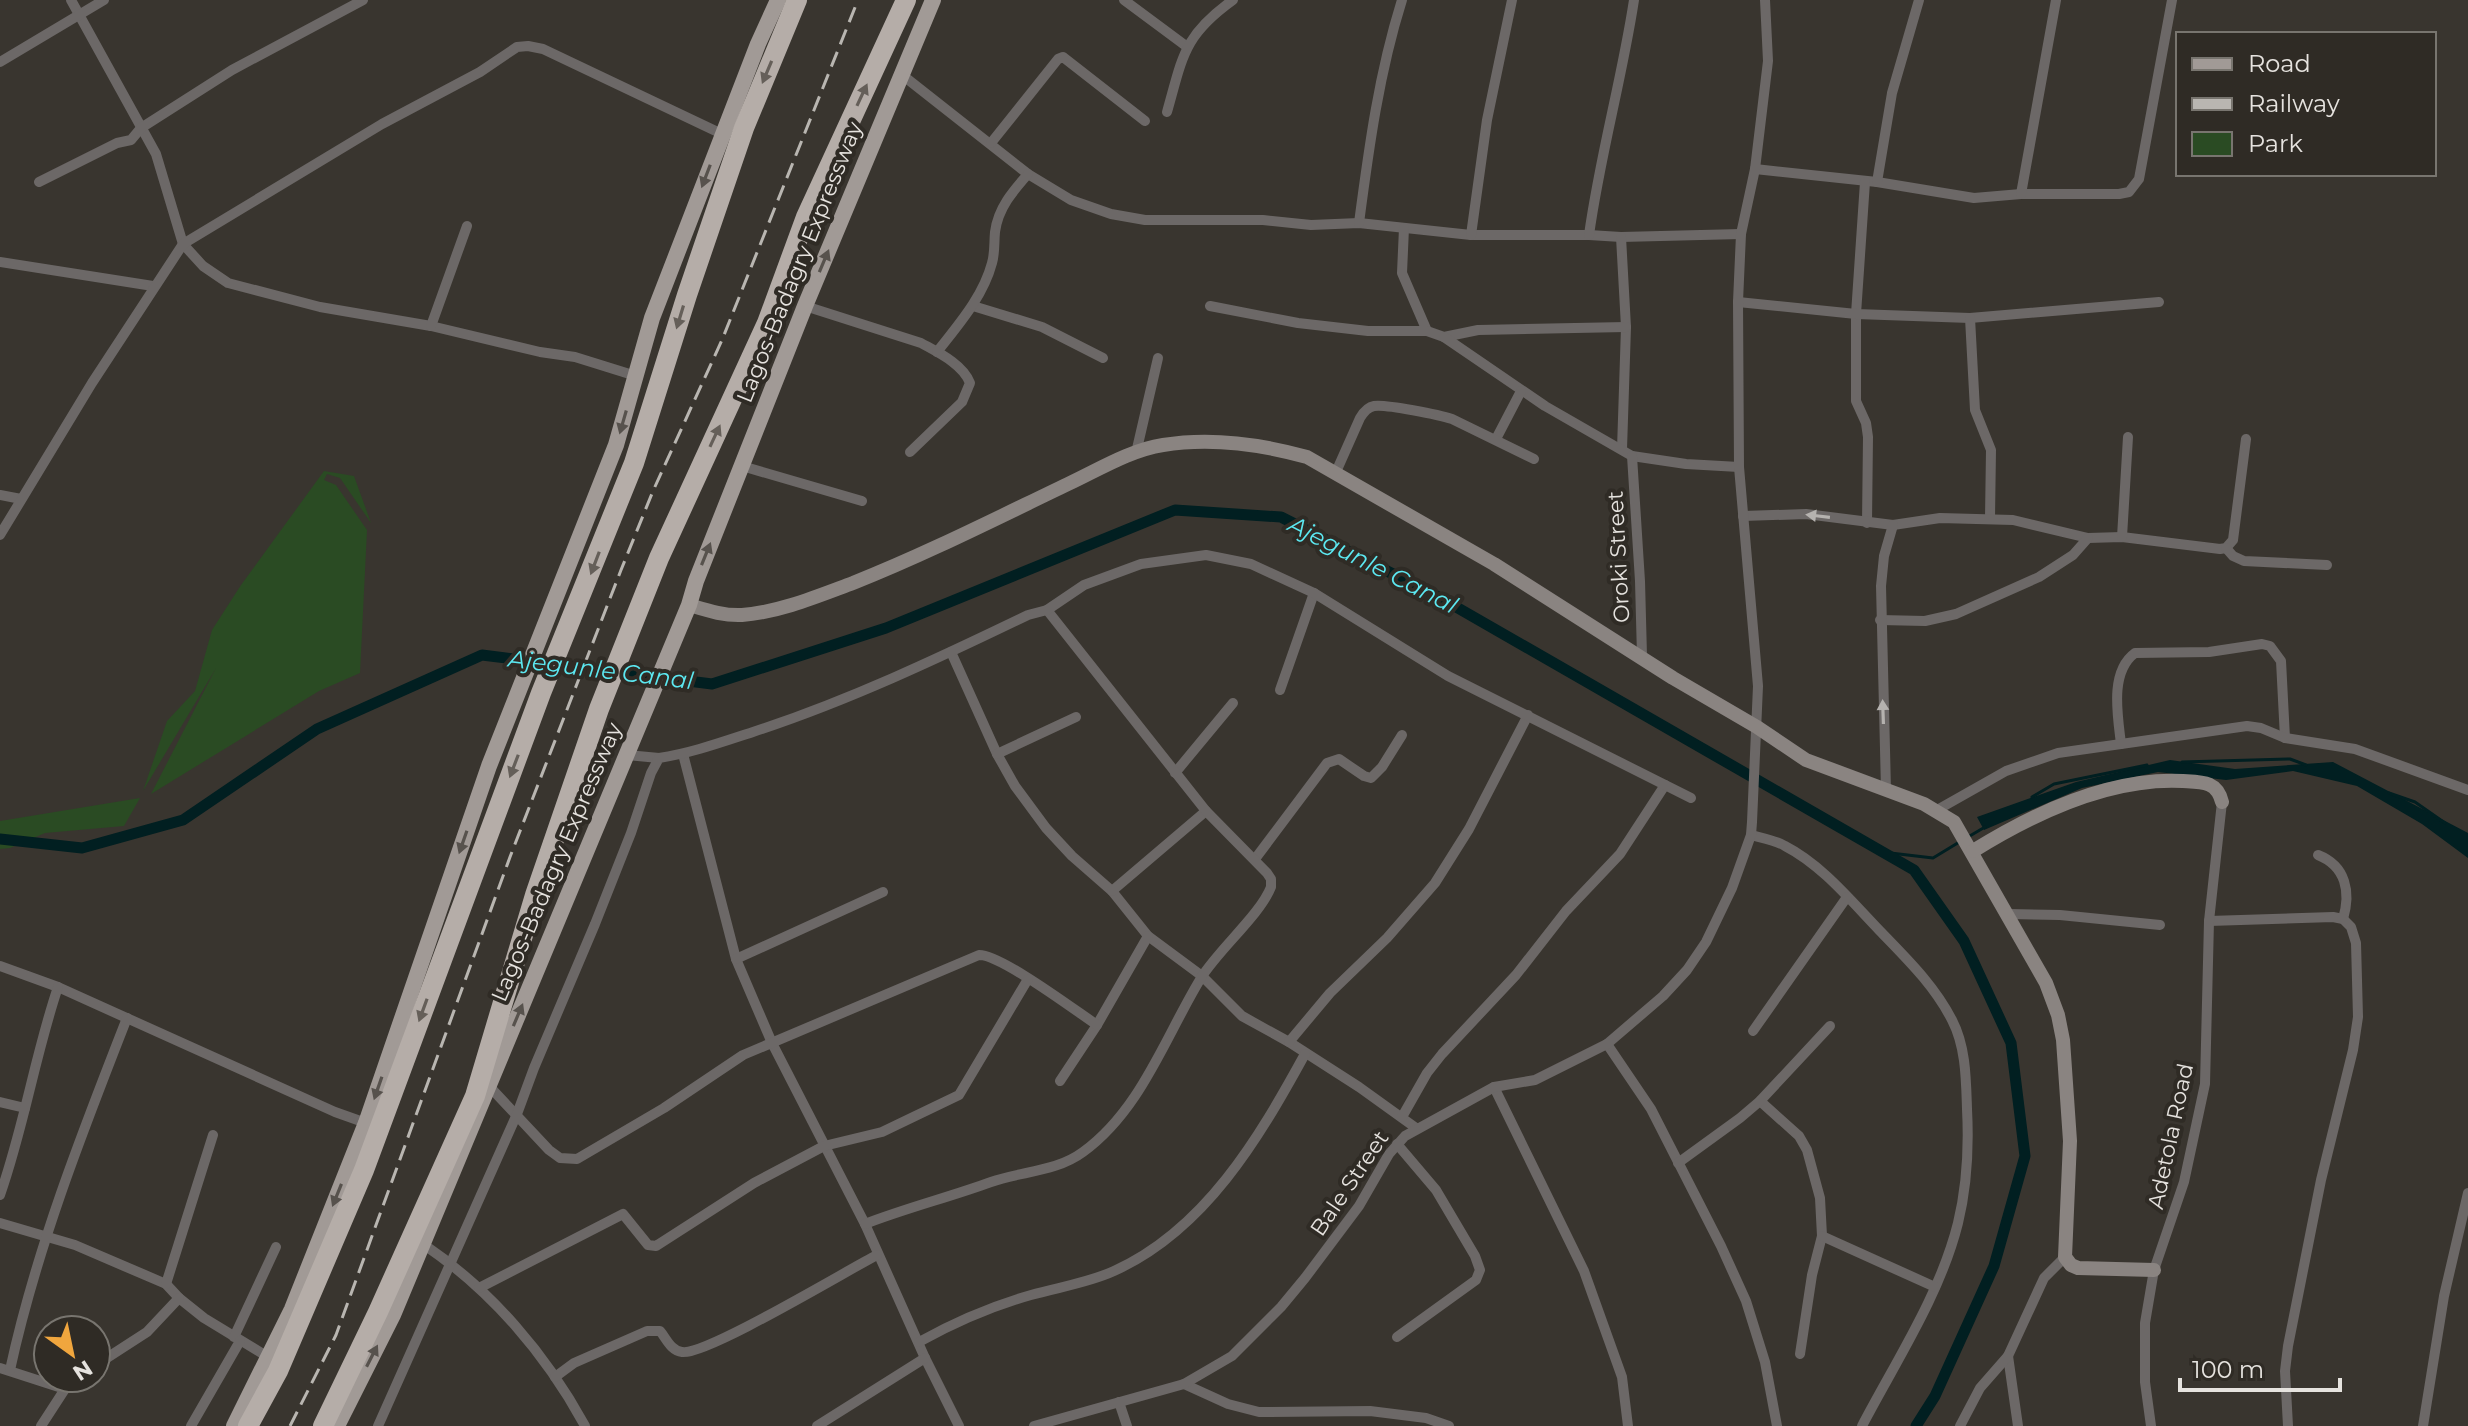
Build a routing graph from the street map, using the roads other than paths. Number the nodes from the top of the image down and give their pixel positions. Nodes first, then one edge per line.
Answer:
1 (71, 0) edge
2 (104, 0) edge
3 (363, 0) edge
4 (778, 0) edge
5 (797, 0) edge
6 (906, 0) edge
7 (933, 0) edge
8 (1124, 0) edge
9 (1233, 0) edge
10 (1402, 0) edge
11 (1512, 0) edge
12 (1634, 0) edge
13 (1765, 0) edge
14 (1919, 0) edge
15 (2056, 0) edge
16 (2172, 0) edge
17 (79, 16) junction
18 (1186, 46) junction
19 (0, 62) edge
20 (901, 74) junction
21 (1167, 112) dead end
22 (1145, 121) dead end
23 (141, 128) junction
24 (722, 134) junction
25 (991, 143) junction
26 (1755, 169) junction
27 (1028, 174) junction
28 (39, 182) dead end
29 (1871, 182) junction
30 (2021, 194) junction
31 (1359, 223) junction
32 (467, 226) dead end
33 (1404, 228) junction
34 (1741, 234) junction
35 (1471, 235) junction
36 (1589, 235) junction
37 (1621, 237) junction
38 (183, 244) junction
39 (0, 262) edge
40 (153, 286) junction
41 (1738, 302) junction
42 (2159, 302) dead end
43 (805, 306) junction
44 (973, 306) junction
45 (1210, 306) dead end
46 (1856, 314) junction
47 (1970, 318) junction
48 (431, 326) junction
49 (1626, 327) junction
50 (1427, 331) junction
51 (1444, 337) junction
52 (937, 352) junction
53 (1103, 358) dead end
54 (1158, 358) dead end
55 (636, 376) junction
56 (1521, 391) junction
57 (2128, 437) dead end
58 (1496, 439) junction
59 (2246, 439) dead end
60 (1622, 449) junction
61 (910, 452) dead end
62 (1136, 453) junction
63 (1632, 456) junction
64 (1534, 459) dead end
65 (742, 466) junction
66 (1739, 467) junction
67 (1336, 472) junction
68 (0, 495) edge
69 (21, 499) junction
70 (862, 501) dead end
71 (1743, 516) junction
72 (1990, 518) junction
73 (1867, 523) junction
74 (1893, 525) junction
75 (0, 535) edge
76 (2122, 537) junction
77 (2088, 538) junction
78 (2226, 548) junction
79 (2327, 565) dead end
80 (1314, 593) junction
81 (689, 605) junction
82 (1047, 610) junction
83 (1880, 620) junction
84 (951, 652) junction
85 (1642, 656) junction
86 (1280, 690) dead end
87 (1233, 703) dead end
88 (1528, 715) junction
89 (1076, 717) dead end
90 (1757, 727) junction
91 (1402, 735) dead end
92 (2285, 738) junction
93 (2121, 744) junction
94 (683, 754) junction
95 (997, 754) junction
96 (627, 755) junction
97 (659, 758) junction
98 (1175, 773) junction
99 (1665, 785) junction
100 (1886, 790) junction
101 (2468, 790) edge
102 (1691, 798) dead end
103 (2222, 802) joint
104 (1937, 810) junction
105 (1206, 811) junction
106 (1751, 835) junction
107 (1970, 846) junction
108 (2318, 855) dead end
109 (1255, 859) junction
110 (1112, 891) junction
111 (883, 892) dead end
112 (1847, 897) junction
113 (2009, 914) junction
114 (2343, 919) junction
115 (2209, 921) junction
116 (2160, 925) dead end
117 (1148, 936) junction
118 (736, 959) junction
119 (0, 966) edge
120 (1202, 976) junction
121 (1028, 979) junction
122 (58, 987) junction
123 (127, 1018) junction
124 (1097, 1025) junction
125 (1830, 1026) dead end
126 (1753, 1031) dead end
127 (1289, 1042) junction
128 (772, 1043) junction
129 (1607, 1044) junction
130 (1305, 1054) junction
131 (1060, 1081) dead end
132 (489, 1086) junction
133 (1494, 1087) junction
134 (1760, 1101) junction
135 (0, 1102) edge
136 (25, 1108) junction
137 (517, 1114) junction
138 (1402, 1117) junction
139 (366, 1123) junction
140 (1416, 1128) junction
141 (213, 1135) dead end
142 (1397, 1144) junction
143 (824, 1146) junction
144 (1678, 1163) junction
145 (2468, 1193) edge
146 (0, 1195) edge
147 (0, 1223) edge
148 (865, 1224) junction
149 (48, 1236) junction
150 (1822, 1236) junction
151 (423, 1244) junction
152 (276, 1247) dead end
153 (877, 1255) junction
154 (2065, 1257) junction
155 (451, 1263) junction
156 (2154, 1270) junction
157 (166, 1284) junction
158 (1935, 1287) junction
159 (479, 1288) junction
160 (179, 1298) junction
161 (1397, 1337) dead end
162 (237, 1339) junction
163 (919, 1342) junction
164 (1800, 1354) dead end
165 (112, 1355) edge
166 (2008, 1356) junction
167 (268, 1357) junction
168 (925, 1358) junction
169 (5, 1369) edge
170 (555, 1377) junction
171 (32, 1378) edge
172 (1184, 1384) junction
173 (62, 1394) edge
174 (1119, 1402) junction
175 (1316, 1414) junction
176 (41, 1426) edge
177 (191, 1426) edge
178 (234, 1426) edge
179 (248, 1426) edge
180 (323, 1426) edge
181 (337, 1426) edge
182 (378, 1426) edge
183 (585, 1426) edge
184 (817, 1426) edge
185 (959, 1426) edge
186 (1034, 1426) edge
187 (1127, 1426) edge
188 (1320, 1426) edge
189 (1449, 1426) edge
190 (1628, 1426) edge
191 (1777, 1426) edge
192 (1862, 1426) edge
193 (1960, 1426) edge
194 (2018, 1426) edge
195 (2151, 1426) edge
196 (2288, 1426) edge
197 (2423, 1426) edge

1 - 17 street
2 - 17 street
3 - 23 street
4 - 24 main road
5 -> 179 highway
180 -> 6 highway, Lagos-Badagry Expressway
7 - 20 main road, Lagos-Badagry Expressway
8 - 18 street
9 - 18 street
10 - 31 street
11 - 35 street
12 - 36 street
13 - 26 street, Bale Street
14 - 29 street
15 - 30 street
16 - 30 street
17 - 19 street
17 - 23 street
18 - 21 street
20 - 25 street
43 -> 20 main road, Lagos-Badagry Expressway
22 - 25 street
23 - 28 street
23 - 38 street
24 - 38 street
24 -> 55 main road
25 - 27 street
26 - 29 street
26 - 34 street, Bale Street
27 - 31 street
27 - 44 street
29 - 30 street
29 - 46 street
31 - 33 street
32 - 48 street
33 - 35 street
33 - 50 street
34 - 37 street
34 - 41 street, Bale Street
35 - 36 street
36 - 37 street
37 - 49 street
38 - 40 street
38 - 48 street
39 - 40 street
40 - 69 street
41 - 46 street
41 - 66 street, Bale Street
42 - 47 street
43 - 52 street
43 - 65 main road, Lagos-Badagry Expressway
44 - 52 street
44 - 53 street
45 - 50 street
46 - 47 street
46 - 73 street
47 - 72 street
48 - 55 street
49 - 51 street
49 - 60 street
50 - 51 street
51 - 56 street
52 - 61 street
54 - 62 street
55 -> 139 main road
56 - 58 street
56 - 60 street
57 - 76 street
58 - 64 street
58 - 67 street
59 - 78 street
60 - 63 street
62 - 67 street
62 - 81 street
63 - 66 street
63 - 85 street, Oroki Street
65 - 70 street
81 -> 65 main road, Lagos-Badagry Expressway
66 - 71 street, Bale Street
67 - 85 street
68 - 69 street
69 - 75 street
73 -> 71 street
71 - 90 street, Bale Street
72 - 74 street
72 - 77 street
73 - 74 street
74 - 83 street
76 - 77 street
76 - 78 street
77 - 83 street
78 - 79 street
80 - 82 street
80 - 86 street
80 - 88 street
81 - 96 main road, Lagos-Badagry Expressway
82 - 84 street
82 - 98 street
100 -> 83 street
84 - 94 street
84 - 95 street
85 - 90 street
87 - 98 street
88 - 99 street
88 - 127 street
89 - 95 street
90 - 100 street
90 - 106 street, Bale Street
91 - 109 street
92 - 93 street
92 - 93 street
92 - 101 street
93 - 104 street
94 - 97 street
94 - 118 street
95 - 110 street
96 - 97 street
132 -> 96 main road, Lagos-Badagry Expressway
97 - 137 street
98 - 105 street
99 - 102 street
99 - 138 street
100 - 104 street
103 - 107 street
103 - 115 street, Adetola Road
104 - 107 street
105 - 109 street
105 - 110 street
106 - 112 street
106 - 129 street, Bale Street
107 - 113 street
108 - 114 street
109 - 120 street
110 - 117 street
111 - 118 street
112 - 126 street
112 - 158 street
113 - 116 street
113 - 154 street
114 - 115 street
114 - 196 street
115 - 156 street, Adetola Road
117 - 120 street
117 - 124 street
118 - 128 street
119 - 122 street
120 - 127 street
120 - 148 street
121 - 124 street
121 - 128 street
121 - 143 street
122 - 123 street
122 - 136 street
123 - 139 street
123 - 149 street
124 - 131 street
125 - 134 street
127 - 130 street
128 - 137 street
128 - 143 street
129 - 133 street, Bale Street
129 - 144 street
130 - 138 street
130 - 163 street
132 - 137 street
132 - 151 main road, Lagos-Badagry Expressway
133 - 140 street, Bale Street
133 - 190 street
134 - 144 street
134 - 150 street
135 - 136 street
136 - 146 street
137 - 155 street
138 - 140 street
139 -> 167 main road
140 - 142 street, Bale Street
141 - 157 street
142 - 161 street
142 - 172 street, Bale Street
143 - 148 street
143 - 159 street
144 - 191 street
145 - 197 street
147 - 149 street
148 - 153 street
149 - 157 street
149 - 169 street
150 - 158 street
150 - 164 street
151 - 155 street
181 -> 151 main road, Lagos-Badagry Expressway
152 - 162 street
153 - 163 street
153 - 170 street
154 - 156 street
154 - 166 street
155 - 159 street
155 - 182 street
156 - 195 street, Adetola Road
157 - 160 street
158 - 192 street
159 - 170 street
160 - 162 street
160 - 165 street
162 - 167 street
162 - 177 street
163 - 168 street
166 - 193 street
166 - 194 street
167 - 178 main road
168 - 184 street
168 - 185 street
169 - 171 street
170 - 183 street
172 - 174 street, Bale Street
172 - 175 street
173 - 176 street
174 - 186 street, Bale Street
174 - 187 street
175 - 188 street
175 - 189 street

